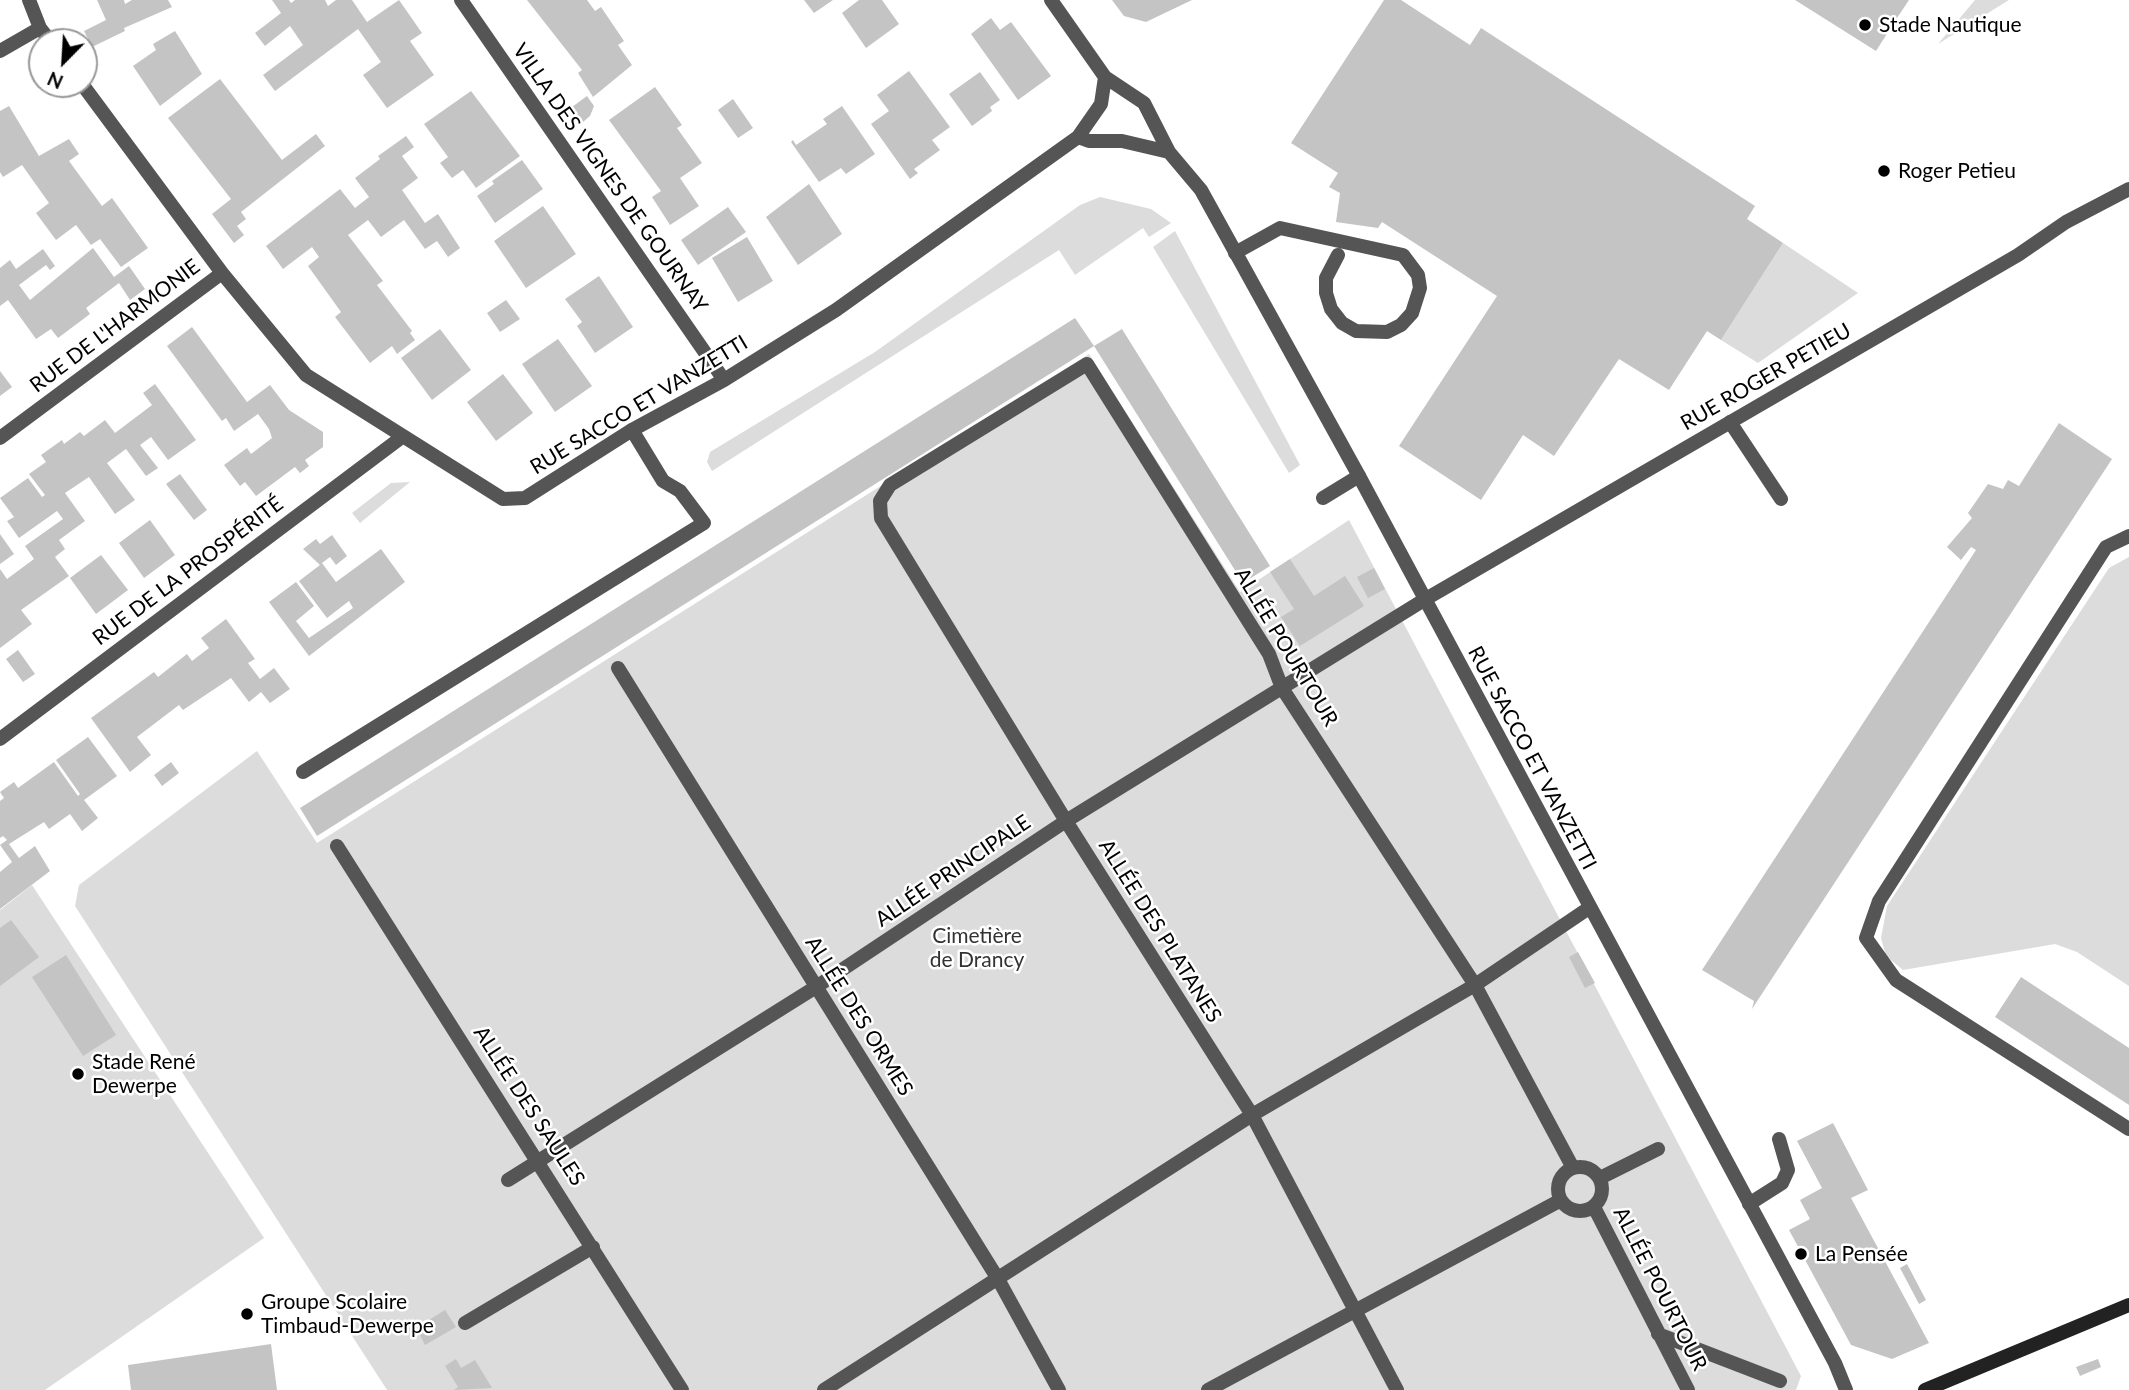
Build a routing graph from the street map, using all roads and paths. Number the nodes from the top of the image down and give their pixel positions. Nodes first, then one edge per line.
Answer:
1 (29, 0) edge
2 (461, 0) edge
3 (1051, 0) edge
4 (40, 27) joint
5 (0, 51) edge
6 (1105, 77) junction
7 (92, 98) edge
8 (1078, 137) junction
9 (1169, 152) junction
10 (2129, 189) edge
11 (1236, 253) junction
12 (1338, 255) dead end
13 (222, 273) junction
14 (724, 380) junction
15 (1730, 422) junction
16 (632, 430) junction
17 (402, 438) junction
18 (0, 439) edge
19 (1359, 476) junction
20 (1323, 498) dead end
21 (1781, 499) dead end
22 (880, 502) joint
23 (2129, 536) edge
24 (1424, 600) junction
25 (618, 668) dead end
26 (1282, 688) junction
27 (0, 739) edge
28 (303, 772) dead end
29 (1066, 821) junction
30 (337, 846) dead end
31 (1589, 908) junction
32 (1475, 985) junction
33 (816, 987) junction
34 (1252, 1115) junction
35 (2129, 1129) edge
36 (1779, 1139) dead end
37 (1658, 1149) dead end
38 (539, 1161) junction
39 (1573, 1168) junction
40 (1600, 1178) junction
41 (509, 1180) dead end
42 (1561, 1200) junction
43 (1749, 1204) junction
44 (1594, 1207) junction
45 (593, 1247) junction
46 (998, 1279) junction
47 (2129, 1305) edge
48 (1355, 1312) junction
49 (465, 1323) dead end
50 (1658, 1334) junction
51 (1780, 1381) dead end
52 (682, 1390) edge
53 (824, 1390) edge
54 (1059, 1390) edge
55 (1208, 1390) edge
56 (1397, 1390) edge
57 (1688, 1390) edge
58 (1846, 1390) edge
59 (1924, 1390) edge

1 - 4 street
2 - 14 street, VILLA DES VIGNES DE GOURNAY
3 - 6 street
4 - 5 street
6 - 8 street, RUE SACCO ET VANZETTI
6 - 9 street, RUE SACCO ET VANZETTI
7 - 13 street, RUE SACCO ET VANZETTI
8 - 9 street
8 - 14 street, RUE SACCO ET VANZETTI
9 - 11 street, RUE SACCO ET VANZETTI
10 - 15 street, RUE ROGER PETIEU
11 - 12 street
11 - 19 street, RUE SACCO ET VANZETTI
13 - 17 street, RUE SACCO ET VANZETTI
13 - 18 street, RUE DE L'HARMONIE
14 - 16 street, RUE SACCO ET VANZETTI
15 - 21 street
15 - 24 street, RUE ROGER PETIEU
16 - 17 street, RUE SACCO ET VANZETTI
16 - 28 street
17 - 27 street, RUE DE LA PROSPÉRITÉ
19 - 20 street
19 - 24 street, RUE SACCO ET VANZETTI
22 - 26 street, ALLÉE POURTOUR
22 - 29 street, ALLÉE DES PLATANES
23 - 35 street
24 - 26 street, ALLÉE PRINCIPALE
24 - 31 street, RUE SACCO ET VANZETTI
25 - 33 street, ALLÉE DES ORMES
26 - 29 street, ALLÉE PRINCIPALE
26 - 32 street, ALLÉE POURTOUR
29 - 33 street, ALLÉE PRINCIPALE
29 - 34 street, ALLÉE DES PLATANES
30 - 38 street, ALLÉE DES SAULES
31 - 32 street
31 - 43 street, RUE SACCO ET VANZETTI
32 - 34 street
32 - 39 street, ALLÉE POURTOUR
33 - 38 street, ALLÉE PRINCIPALE
33 - 46 street, ALLÉE DES ORMES
34 - 46 street
34 - 48 street, ALLÉE DES PLATANES
36 - 43 street
37 - 40 street
38 - 41 street, ALLÉE PRINCIPALE
38 - 45 street, ALLÉE DES SAULES
39 - 40 street
39 - 42 street
40 - 44 street
42 - 44 street
42 - 48 street
43 - 58 street, RUE SACCO ET VANZETTI
44 - 50 street, ALLÉE POURTOUR
45 - 49 street
45 - 52 street, ALLÉE DES SAULES
46 - 53 street
46 - 54 street, ALLÉE DES ORMES
47 - 59 main road
48 - 55 street
48 - 56 street, ALLÉE DES PLATANES
50 - 51 street
50 - 57 street, ALLÉE POURTOUR

